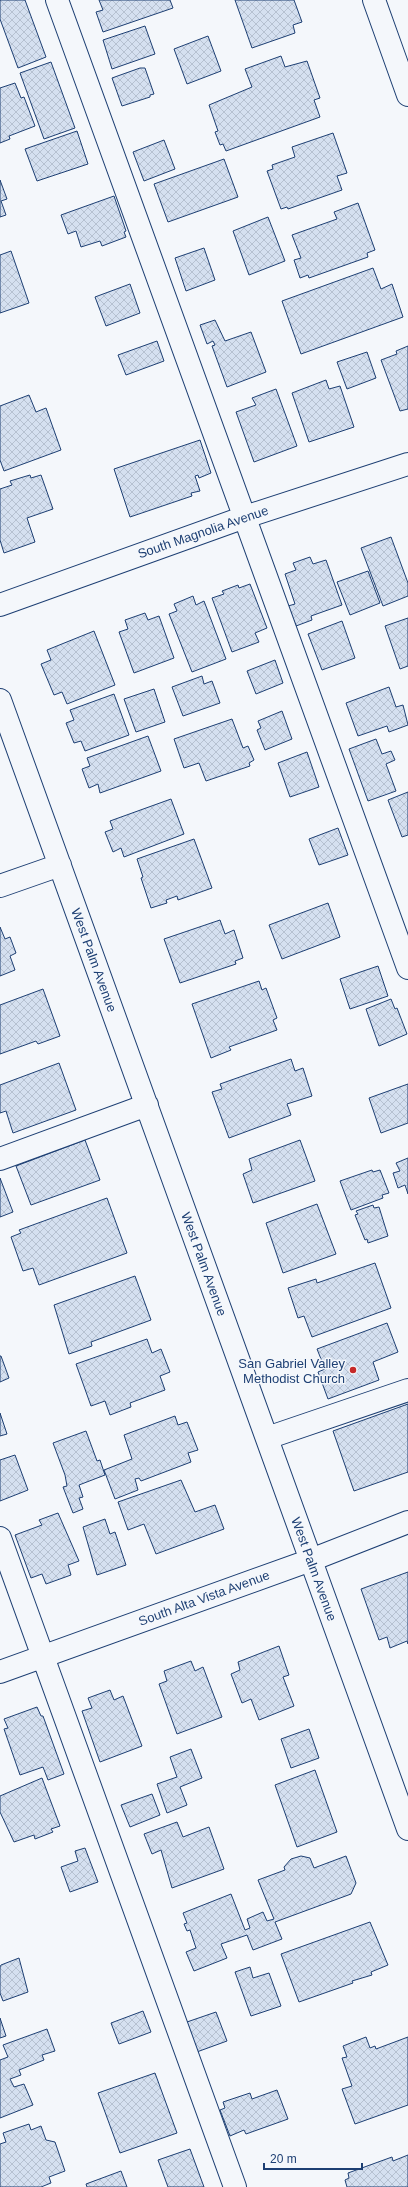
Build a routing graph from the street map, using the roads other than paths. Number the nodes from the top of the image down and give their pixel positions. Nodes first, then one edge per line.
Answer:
1 (57, 0) edge
2 (374, 0) edge
3 (408, 95) edge
4 (408, 464) edge
5 (245, 517) junction
6 (0, 605) edge
7 (0, 700) edge
8 (60, 865) junction
9 (0, 886) edge
10 (408, 968) edge
11 (146, 1104) junction
12 (0, 1159) edge
13 (408, 1390) edge
14 (267, 1438) junction
15 (408, 1522) edge
16 (0, 1538) edge
17 (311, 1560) junction
18 (43, 1657) junction
19 (0, 1672) edge
20 (408, 1828) edge
21 (235, 2187) edge

1 - 5 street
2 - 3 street
4 - 5 street, South Magnolia Avenue
5 - 6 street, South Magnolia Avenue
5 - 10 street
7 - 8 street, West Palm Avenue
8 - 9 street
8 - 11 street, West Palm Avenue
11 - 12 street
11 - 14 street, West Palm Avenue
13 - 14 street
14 - 17 street, West Palm Avenue
15 - 17 street, South Alta Vista Avenue
16 - 18 street
17 - 18 street, South Alta Vista Avenue
17 - 20 street, West Palm Avenue
18 - 19 street, South Alta Vista Avenue
18 - 21 street

